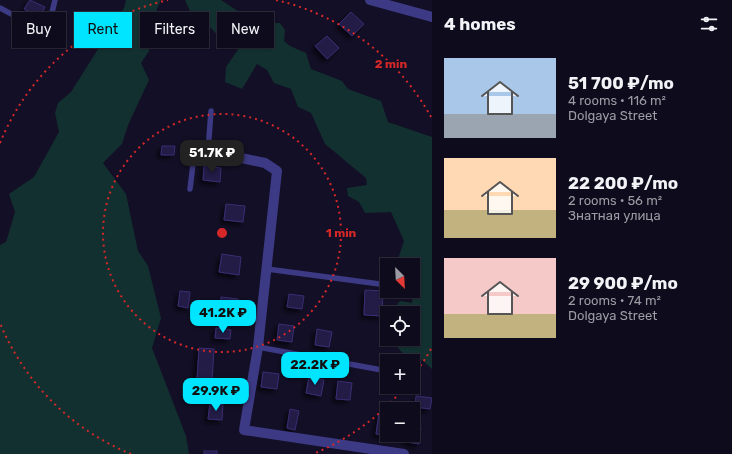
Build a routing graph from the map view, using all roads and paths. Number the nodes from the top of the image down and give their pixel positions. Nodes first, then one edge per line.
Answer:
1 (55, 0) edge
2 (370, 0) edge
3 (0, 8) edge
4 (432, 17) edge
5 (211, 111) dead end
6 (208, 151) junction
7 (190, 189) dead end
8 (267, 269) junction
9 (380, 284) edge
10 (258, 347) junction
11 (380, 370) edge
12 (404, 454) edge

1 - 3 lane
2 - 4 street
5 - 6 lane
6 - 7 lane
6 - 8 street
8 - 9 lane
8 - 10 street
10 - 11 lane
10 - 12 street

